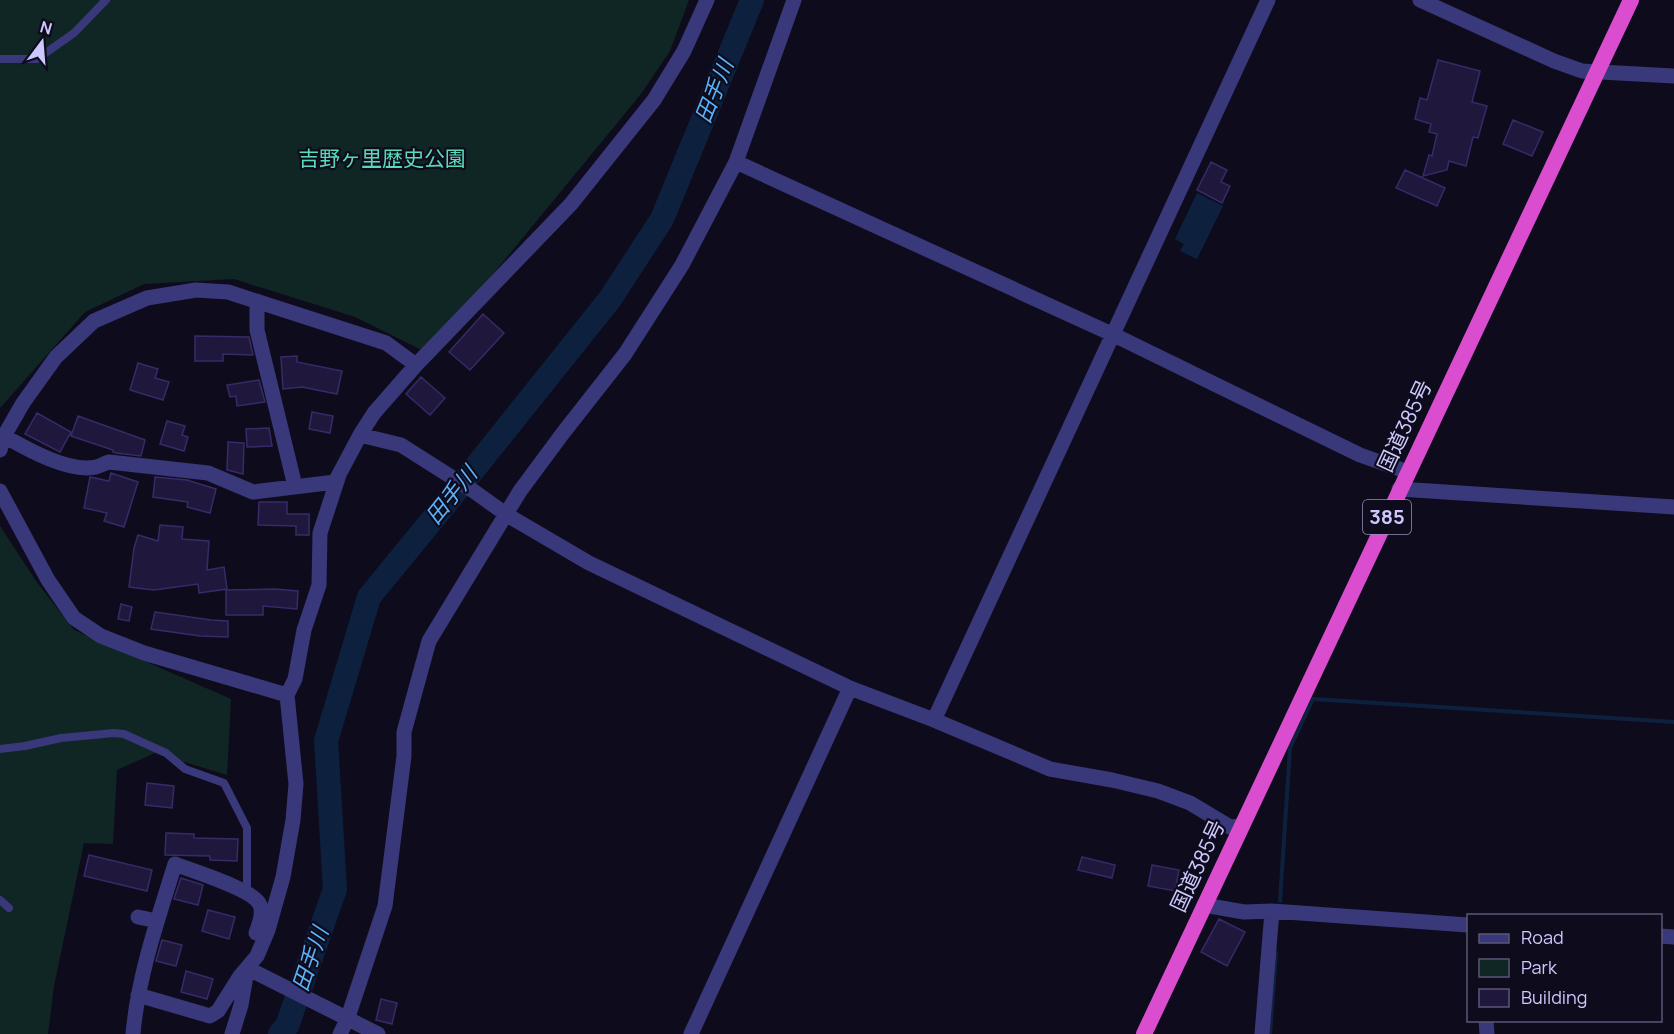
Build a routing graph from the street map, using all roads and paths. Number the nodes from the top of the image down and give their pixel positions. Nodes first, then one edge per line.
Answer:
1 (106, 0) edge
2 (707, 0) edge
3 (794, 0) edge
4 (1268, 0) edge
5 (1420, 0) edge
6 (1631, 0) edge
7 (0, 59) edge
8 (1597, 71) junction
9 (1674, 76) edge
10 (736, 162) junction
11 (257, 301) junction
12 (1114, 335) junction
13 (416, 365) junction
14 (360, 435) junction
15 (2, 443) edge
16 (1408, 472) junction
17 (339, 475) junction
18 (296, 486) junction
19 (1399, 489) junction
20 (0, 491) edge
21 (1674, 507) edge
22 (507, 515) junction
23 (850, 688) junction
24 (287, 695) junction
25 (934, 720) junction
26 (0, 749) edge
27 (1241, 826) junction
28 (247, 892) junction
29 (0, 900) edge
30 (1204, 905) junction
31 (9, 908) dead end
32 (1272, 911) junction
33 (138, 917) dead end
34 (157, 921) junction
35 (1467, 925) edge
36 (247, 969) junction
37 (138, 994) junction
38 (347, 1020) junction
39 (133, 1034) edge
40 (232, 1034) edge
41 (340, 1034) edge
42 (378, 1034) edge
43 (691, 1034) edge
44 (1144, 1034) edge
45 (1262, 1034) edge

1 - 7 lane
2 - 13 street
3 - 10 street
4 - 12 street
5 - 8 street
6 - 8 highway, 国道385号 / 385
8 - 9 street
8 - 16 highway, 国道385号 / 385
10 - 12 street
10 - 22 street
11 - 13 street
11 - 15 street
11 - 18 street
12 - 16 street
12 - 25 street
13 - 14 street
14 - 17 street
14 - 22 street
15 - 18 street
16 - 19 highway, 国道385号 / 385
17 - 18 street
17 - 24 street
19 - 21 street
19 - 27 highway, 国道385号 / 385
20 - 24 street
22 - 23 street
22 - 38 street
23 - 25 street
23 - 43 street
24 - 36 street
25 - 27 street
26 - 28 lane
27 - 30 highway, 国道385号 / 385
28 - 34 street
28 - 36 street
29 - 31 lane
30 - 32 street
30 - 44 highway, 国道385号 / 385
32 - 35 street
32 - 45 street
33 - 34 street
34 - 37 street
36 - 37 street
36 - 38 street
36 - 40 street
37 - 39 street
38 - 41 street
38 - 42 street

